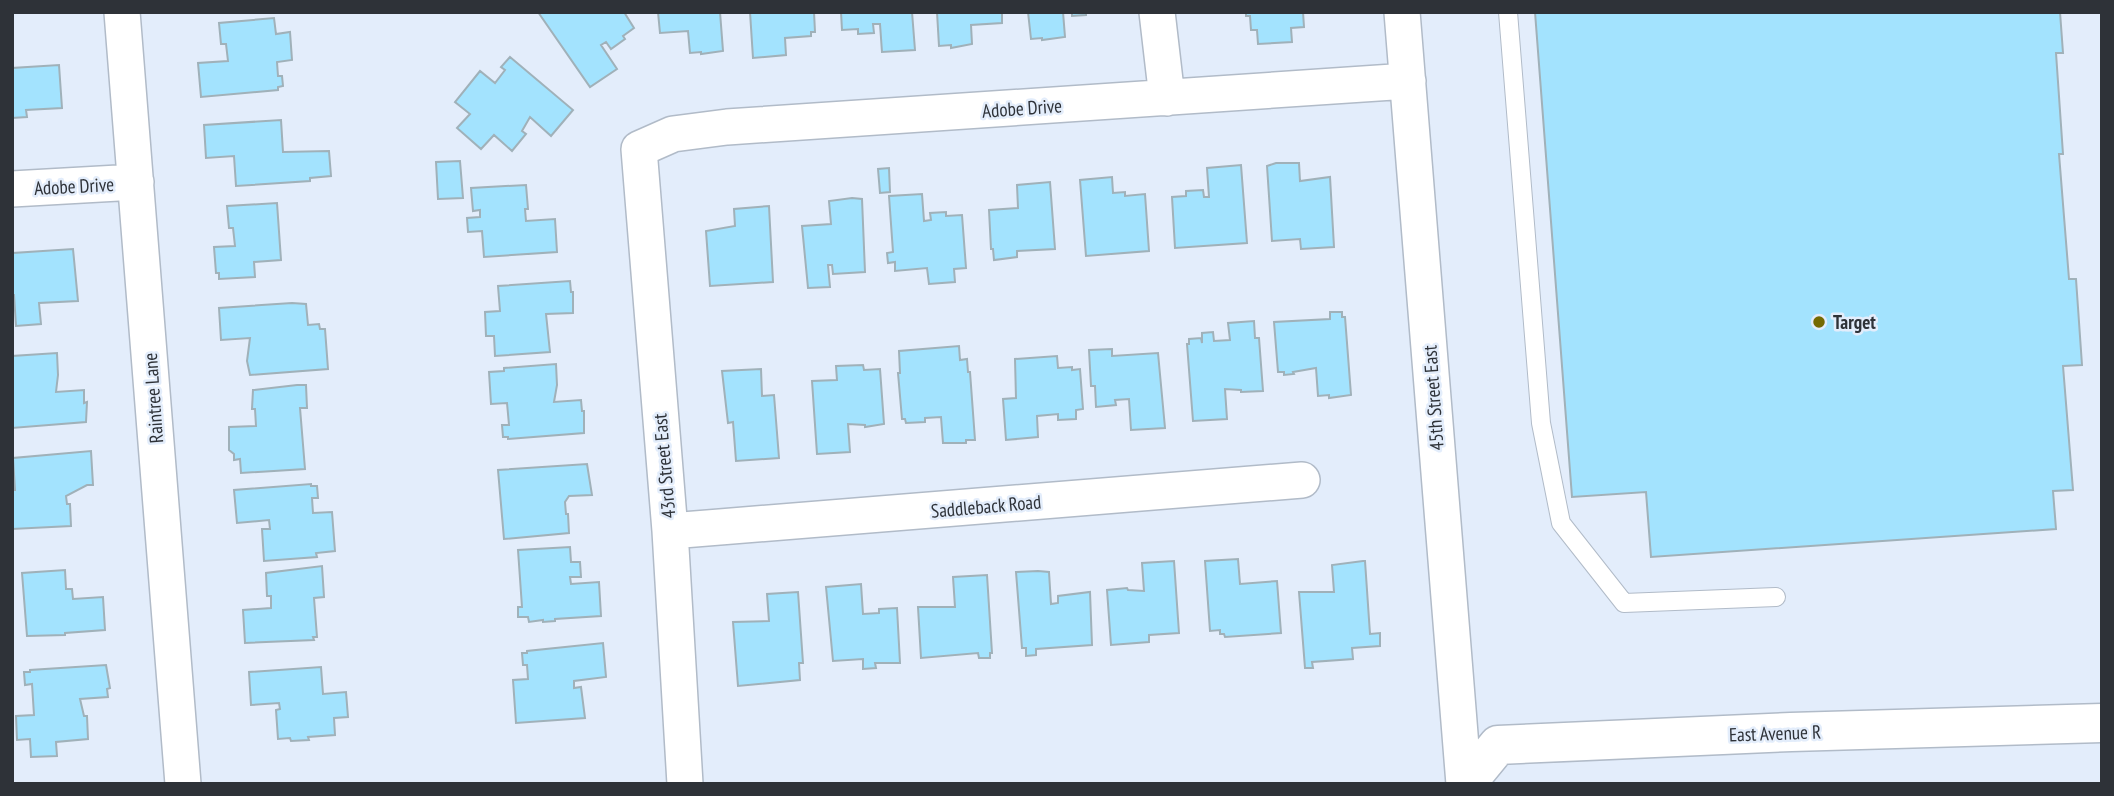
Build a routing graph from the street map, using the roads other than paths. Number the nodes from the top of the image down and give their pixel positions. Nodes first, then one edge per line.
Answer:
1 (122, 12) edge
2 (1157, 12) edge
3 (1402, 12) edge
4 (1508, 12) edge
5 (1408, 81) junction
6 (1167, 98) junction
7 (639, 149) joint
8 (136, 182) junction
9 (12, 189) edge
10 (1302, 480) dead end
11 (670, 531) junction
12 (1776, 597) dead end
13 (2102, 723) edge
14 (183, 784) edge
15 (685, 784) edge
16 (1465, 784) edge

1 - 8 street, Raintree Lane
2 - 6 street
3 - 5 street, 45th Street East
4 - 12 lane
5 - 6 street, Adobe Drive
5 - 16 street, 45th Street East
6 - 7 street, Adobe Drive
7 - 11 street, 43rd Street East
8 - 9 street, Adobe Drive
8 - 14 street, Raintree Lane
10 - 11 street, Saddleback Road
11 - 15 street, 43rd Street East
13 - 16 main road, East Avenue R

